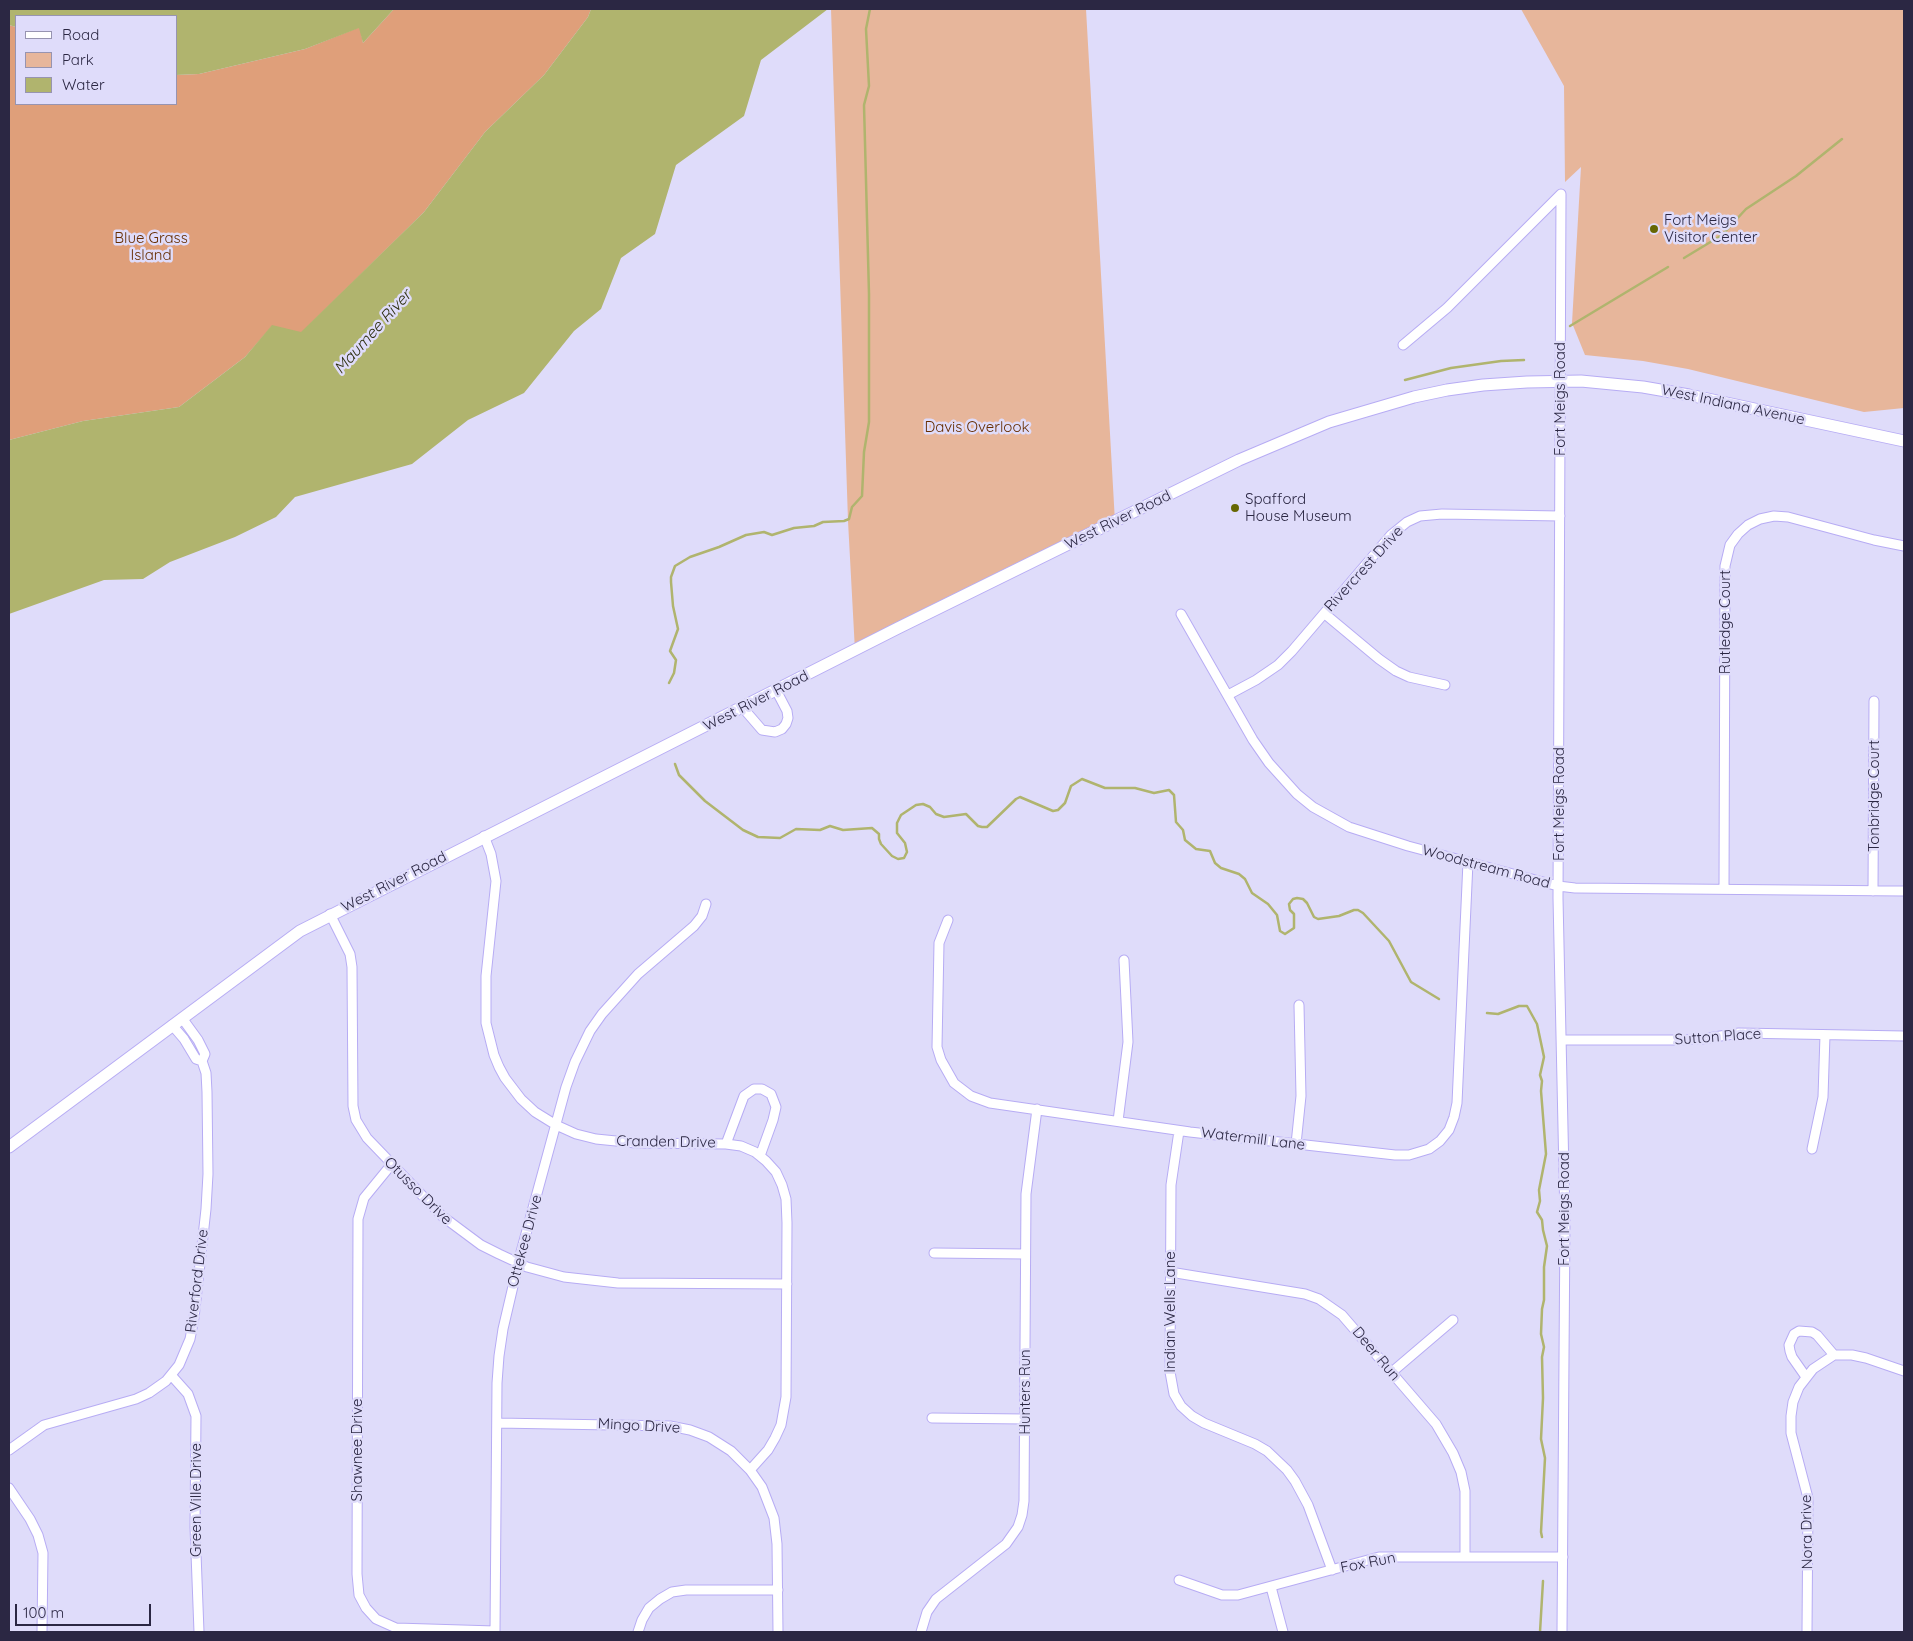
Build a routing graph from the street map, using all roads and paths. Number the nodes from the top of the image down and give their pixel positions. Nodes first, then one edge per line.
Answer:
1 (1403, 345) dead end
2 (1560, 381) junction
3 (1904, 441) edge
4 (1560, 516) junction
5 (1904, 546) edge
6 (1181, 614) dead end
7 (1325, 614) junction
8 (1445, 686) dead end
9 (776, 690) junction
10 (1228, 695) junction
11 (1874, 701) dead end
12 (743, 708) junction
13 (484, 836) junction
14 (1468, 862) junction
15 (1558, 886) junction
16 (1724, 889) junction
17 (1873, 891) junction
18 (1904, 891) edge
19 (706, 904) dead end
20 (330, 914) junction
21 (948, 920) dead end
22 (1124, 960) dead end
23 (1299, 1005) dead end
24 (177, 1022) junction
25 (1825, 1035) junction
26 (1904, 1036) edge
27 (1562, 1040) junction
28 (1037, 1109) junction
29 (1118, 1121) junction
30 (556, 1126) junction
31 (1179, 1131) junction
32 (726, 1144) junction
33 (1296, 1144) junction
34 (9, 1147) edge
35 (1812, 1149) dead end
36 (760, 1156) junction
37 (391, 1165) junction
38 (934, 1253) dead end
39 (1025, 1254) junction
40 (518, 1263) junction
41 (1170, 1272) junction
42 (787, 1284) junction
43 (1453, 1320) dead end
44 (1834, 1356) junction
45 (1904, 1371) edge
46 (1392, 1372) junction
47 (172, 1375) junction
48 (1806, 1377) junction
49 (932, 1418) dead end
50 (1025, 1419) junction
51 (497, 1423) junction
52 (9, 1450) edge
53 (750, 1470) junction
54 (9, 1488) edge
55 (1466, 1556) junction
56 (1562, 1557) junction
57 (1332, 1570) junction
58 (1179, 1580) dead end
59 (1271, 1587) junction
60 (778, 1590) junction
61 (496, 1631) edge
62 (42, 1632) edge
63 (199, 1632) edge
64 (638, 1632) edge
65 (778, 1632) edge
66 (921, 1632) edge
67 (1283, 1632) edge
68 (1562, 1632) edge
69 (1807, 1632) edge

1 - 2 street, Fort Meigs Road
2 - 3 main road, West Indiana Avenue
2 - 4 street, Fort Meigs Road
2 - 9 main road, West River Road
4 - 7 street, Rivercrest Drive
4 - 15 street, Fort Meigs Road
5 - 16 street, Rutledge Court
6 - 10 street, Woodstream Road
7 - 8 street
7 - 10 street, Rivercrest Drive
9 - 12 main road, West River Road
9 - 12 street
10 - 14 street, Woodstream Road
11 - 17 street, Tonbridge Court
12 - 13 main road, West River Road
13 - 20 main road, West River Road
13 - 30 street, Cranden Drive
14 - 15 street, Woodstream Road
14 - 33 street, Watermill Lane
15 - 16 street, Woodstream Road
15 - 27 street, Fort Meigs Road
16 - 17 street, Woodstream Road
17 - 18 street, Woodstream Road
19 - 30 street, Ottekee Drive
20 - 24 main road, West River Road
20 - 37 street, Otusso Drive
21 - 28 street, Watermill Lane
22 - 29 street
23 - 33 street
24 - 34 main road, West River Road
24 - 47 street, Riverford Drive
25 - 26 street, Sutton Place
25 - 27 street, Sutton Place
25 - 35 street
27 - 56 street, Fort Meigs Road
28 - 29 street, Watermill Lane
28 - 39 street, Hunters Run
29 - 31 street, Watermill Lane
30 - 32 street, Cranden Drive
30 - 40 street, Ottekee Drive
31 - 33 street, Watermill Lane
31 - 41 street, Indian Wells Lane
32 - 36 street, Cranden Drive
32 - 36 street
36 - 42 street, Cranden Drive
37 - 40 street, Otusso Drive
37 - 61 street, Shawnee Drive
38 - 39 street
39 - 50 street, Hunters Run
40 - 42 street, Otusso Drive
40 - 51 street, Ottekee Drive
41 - 46 street, Deer Run
41 - 57 street, Indian Wells Lane
42 - 53 street, Cranden Drive
43 - 46 street
44 - 45 street
44 - 48 street, Nora Drive
44 - 48 street
46 - 55 street, Deer Run
47 - 52 street, Riverford Drive
47 - 63 street, Green Ville Drive
48 - 69 street, Nora Drive
49 - 50 street
50 - 66 street, Hunters Run
51 - 53 street, Mingo Drive
51 - 61 street, Ottekee Drive
53 - 60 street, Mingo Drive
54 - 62 street
55 - 56 street, Fox Run
55 - 57 street, Fox Run
56 - 68 street, Fort Meigs Road
57 - 59 street, Fox Run
58 - 59 street, Fox Run
59 - 67 street
60 - 64 street
60 - 65 street, Mingo Drive

